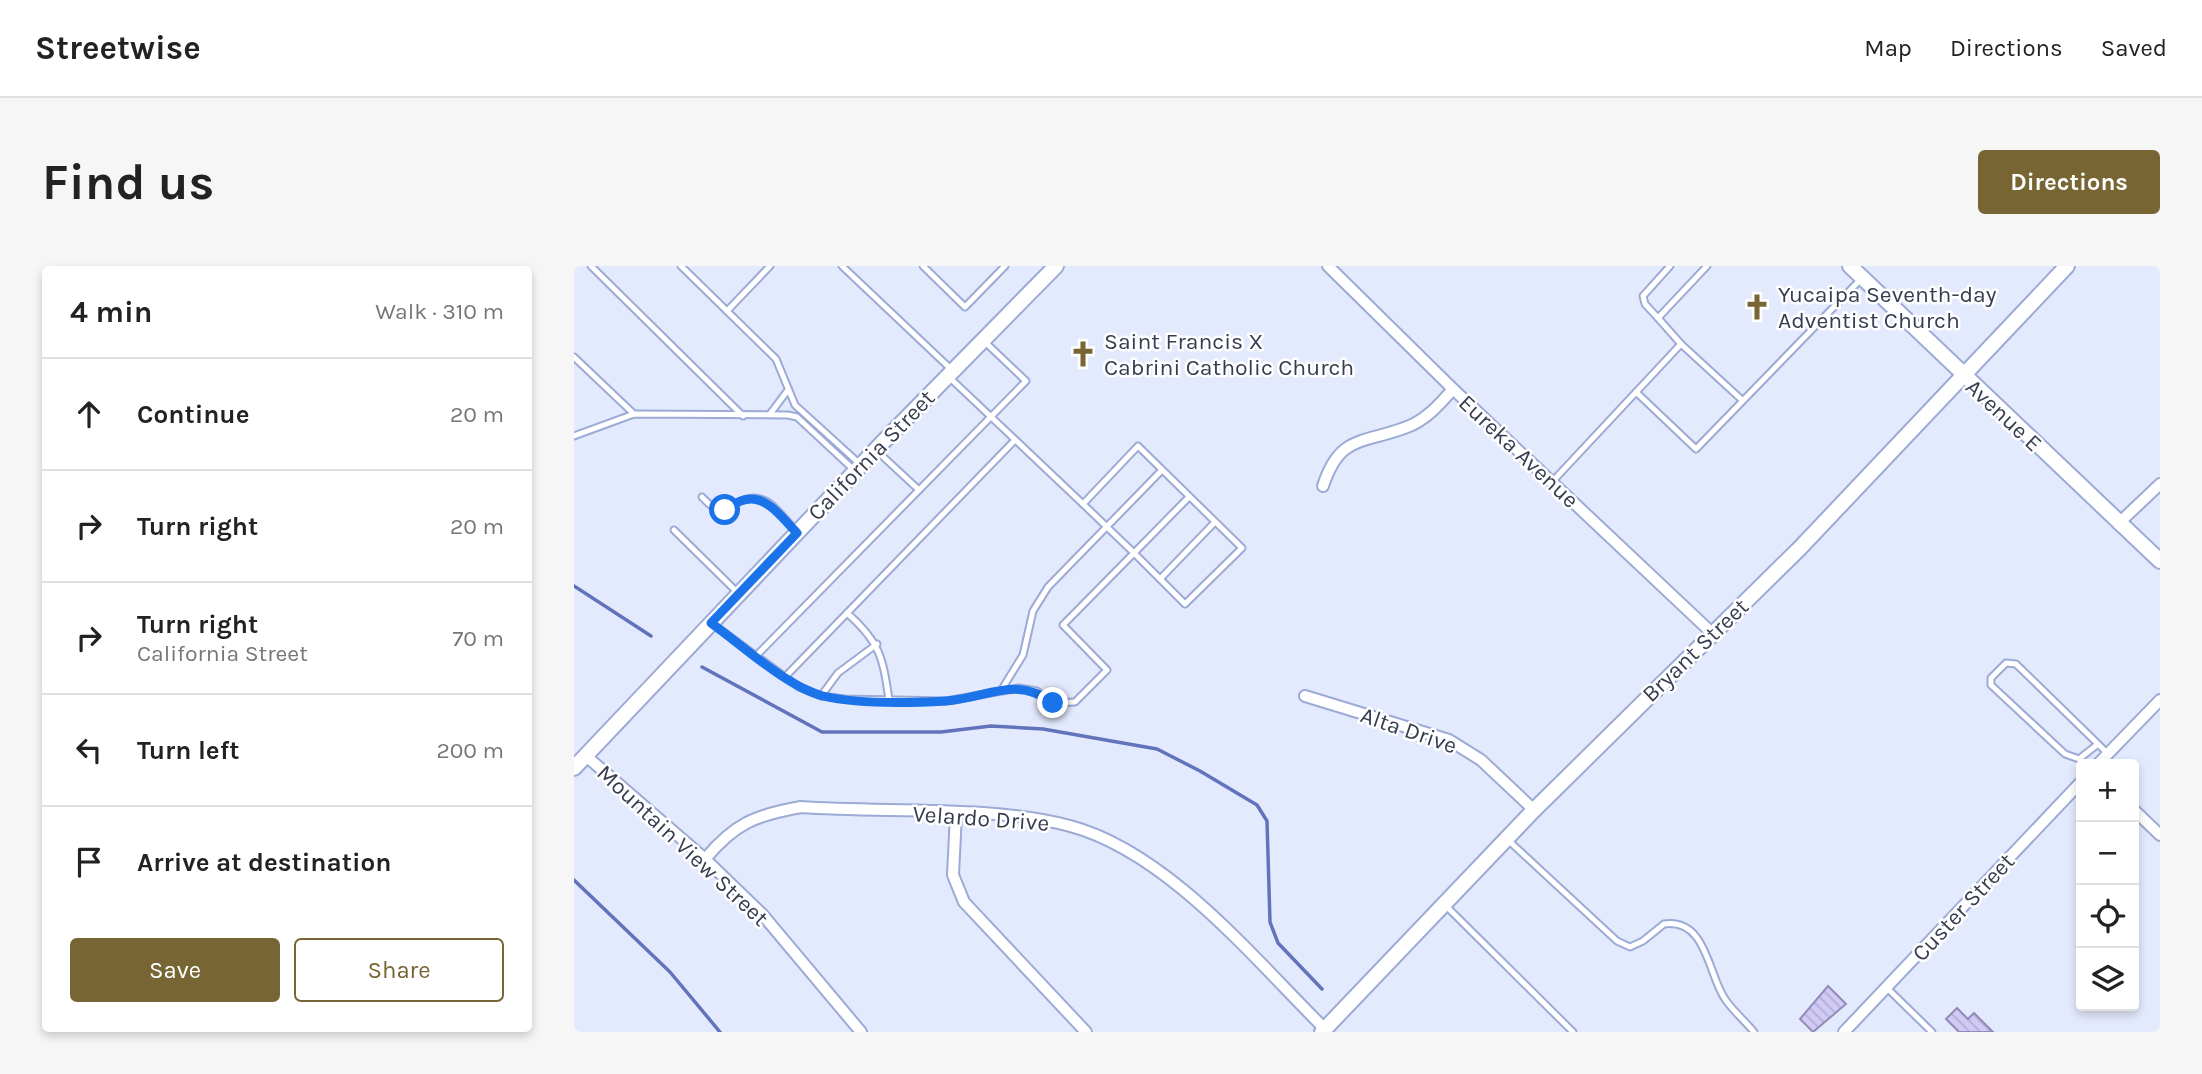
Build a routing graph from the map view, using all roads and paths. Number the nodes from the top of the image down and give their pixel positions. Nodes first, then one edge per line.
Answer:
1 (591, 266) edge
2 (681, 266) edge
3 (770, 266) edge
4 (842, 266) edge
5 (923, 266) edge
6 (1005, 266) edge
7 (1056, 266) edge
8 (1328, 266) edge
9 (1670, 266) edge
10 (1707, 266) edge
11 (1850, 266) edge
12 (2064, 267) edge
13 (1862, 278) junction
14 (727, 311) junction
15 (1658, 318) junction
16 (983, 340) junction
17 (1681, 344) junction
18 (574, 356) edge
19 (950, 373) junction
20 (1961, 375) junction
21 (1453, 389) junction
22 (788, 390) junction
23 (1636, 392) junction
24 (1742, 400) junction
25 (770, 414) junction
26 (634, 415) junction
27 (743, 416) junction
28 (991, 416) junction
29 (574, 436) edge
30 (1015, 440) junction
31 (876, 450) junction
32 (858, 468) junction
33 (1162, 470) junction
34 (1552, 482) junction
35 (2160, 484) edge
36 (1324, 486) dead end
37 (919, 490) junction
38 (1189, 497) junction
39 (702, 498) dead end
40 (1083, 503) junction
41 (1215, 522) junction
42 (2118, 524) junction
43 (1107, 527) junction
44 (674, 530) dead end
45 (797, 533) junction
46 (1134, 553) junction
47 (2160, 561) edge
48 (1160, 579) junction
49 (738, 594) junction
50 (847, 613) junction
51 (711, 623) junction
52 (1712, 633) junction
53 (877, 644) junction
54 (756, 656) junction
55 (785, 677) junction
56 (1002, 689) junction
57 (821, 696) junction
58 (1305, 696) dead end
59 (889, 700) junction
60 (2160, 700) edge
61 (2098, 744) junction
62 (2108, 754) junction
63 (2103, 759) edge
64 (578, 763) edge
65 (2076, 787) edge
66 (1534, 810) junction
67 (956, 814) junction
68 (2139, 815) edge
69 (2160, 835) edge
70 (1507, 838) junction
71 (705, 859) junction
72 (1444, 904) junction
73 (1887, 988) junction
74 (1323, 1030) edge
75 (861, 1032) edge
76 (1087, 1032) edge
77 (1573, 1032) edge
78 (1754, 1032) edge
79 (1844, 1032) edge
80 (1932, 1032) edge

1 - 27 lane
2 - 14 lane
3 - 14 lane
4 - 19 lane
5 - 6 lane
7 - 16 street, California Street
8 - 21 street, Eureka Avenue
9 - 15 lane
10 - 15 lane
11 - 13 street, Avenue E
12 - 20 street, Bryant Street
13 - 20 street, Avenue E
13 - 24 lane
14 - 22 lane
15 - 17 lane
16 - 19 street, California Street
16 - 28 lane
17 - 23 lane
17 - 24 lane
18 - 26 lane
19 - 28 lane
19 - 31 street, California Street
20 - 42 street, Avenue E
20 - 52 street, Bryant Street
21 - 34 street, Eureka Avenue
21 - 36 street
22 - 25 lane
22 - 32 lane
23 - 24 lane
23 - 34 lane
25 - 27 lane
25 - 32 lane
26 - 27 lane
26 - 29 lane
28 - 30 lane
28 - 37 lane
30 - 40 lane
30 - 50 lane
31 - 32 street, California Street
31 - 37 lane
32 - 45 street, California Street
33 - 38 lane
33 - 40 lane
33 - 43 lane
34 - 52 street, Eureka Avenue
35 - 42 street
37 - 54 lane
38 - 41 lane
38 - 46 lane
39 - 45 lane
40 - 43 lane
41 - 48 lane
41 - 48 lane
42 - 47 street, Avenue E
43 - 46 lane
43 - 56 lane
44 - 49 lane
45 - 49 street, California Street
46 - 48 lane
46 - 56 lane
49 - 51 street, California Street
50 - 53 lane
50 - 55 lane
51 - 54 lane
51 - 64 street, California Street
52 - 66 street, Bryant Street
53 - 57 lane
53 - 59 lane
54 - 55 lane
55 - 57 lane
56 - 59 lane
57 - 59 lane
58 - 66 street, Alta Drive
60 - 62 street
61 - 61 lane
61 - 62 lane
62 - 63 street
64 - 71 street, Mountain View Street
65 - 73 street, Custer Street
66 - 70 street, Bryant Street
67 - 71 street, Velardo Drive
67 - 74 street, Velardo Drive
67 - 76 street
68 - 69 street
70 - 72 street, Bryant Street
70 - 78 lane
71 - 75 street, Mountain View Street
72 - 74 street, Bryant Street
72 - 77 lane
73 - 79 street, Custer Street
73 - 80 lane

